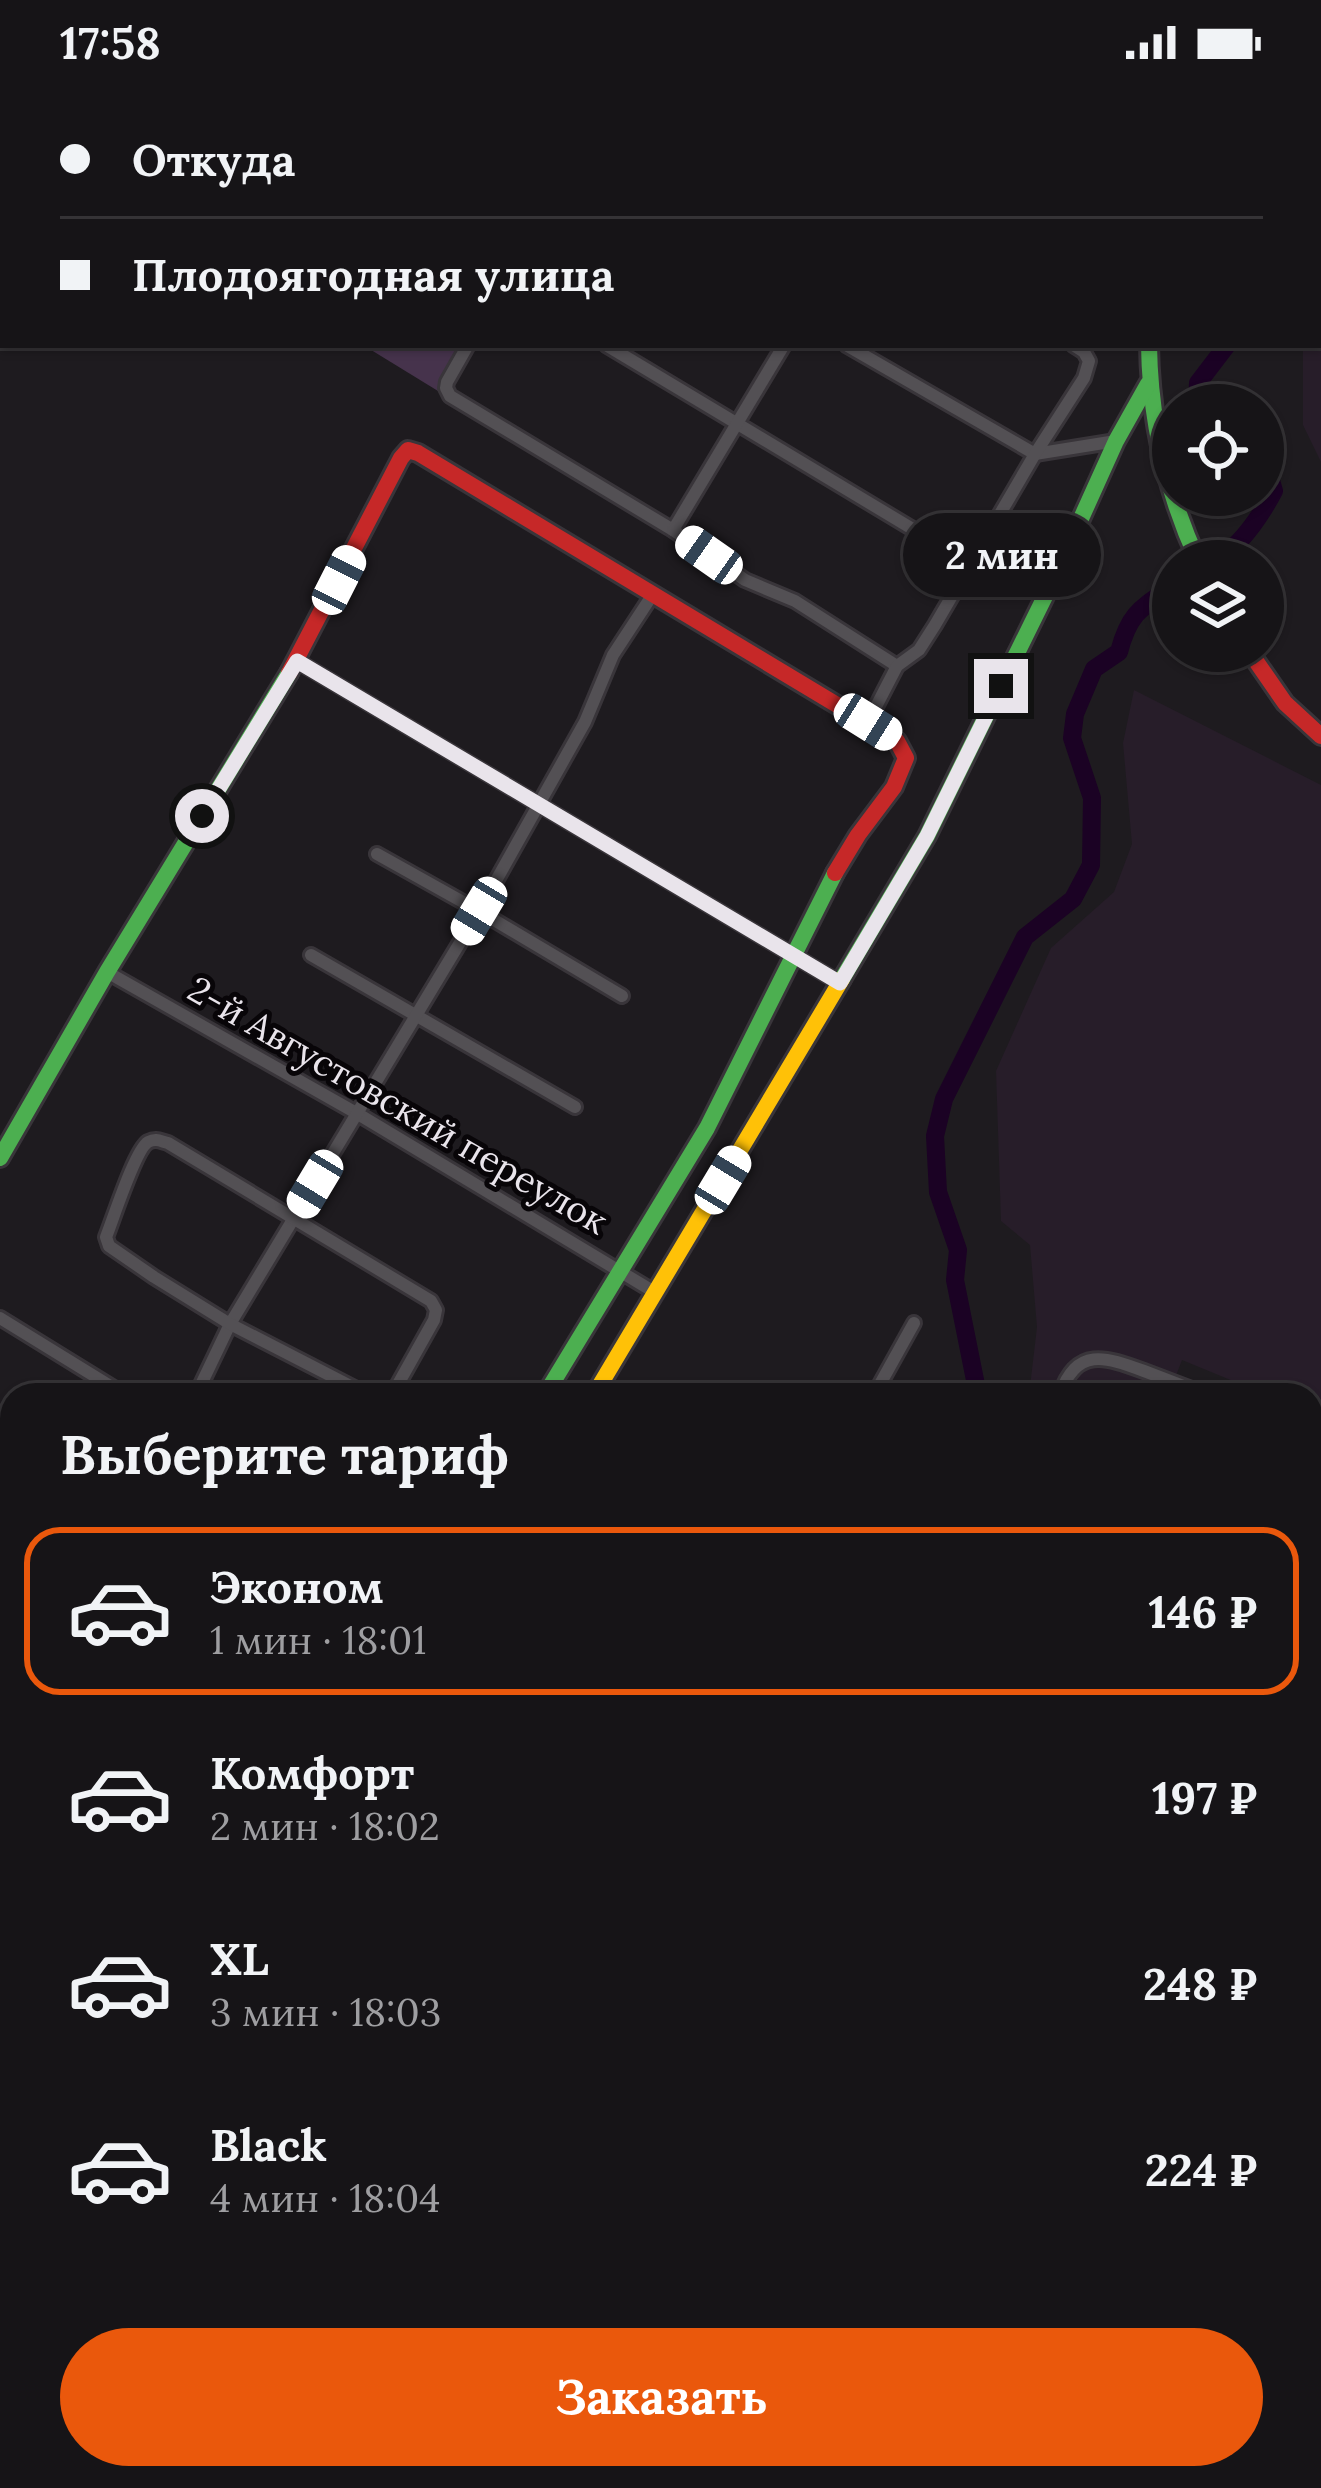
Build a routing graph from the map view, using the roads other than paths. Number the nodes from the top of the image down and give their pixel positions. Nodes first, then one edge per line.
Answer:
1 (466, 348) edge
2 (611, 348) edge
3 (782, 348) edge
4 (851, 348) edge
5 (1078, 348) edge
6 (1149, 348) edge
7 (1148, 384) junction
8 (737, 424) junction
9 (1116, 441) junction
10 (1035, 454) junction
11 (673, 530) junction
12 (1188, 540) edge
13 (971, 564) junction
14 (653, 594) junction
15 (297, 661) junction
16 (897, 666) junction
17 (1264, 672) edge
18 (868, 722) junction
19 (1321, 736) edge
20 (538, 803) junction
21 (377, 854) dead end
22 (479, 911) junction
23 (792, 954) junction
24 (311, 955) dead end
25 (107, 972) junction
26 (840, 983) junction
27 (622, 996) dead end
28 (418, 1014) junction
29 (575, 1107) dead end
30 (358, 1114) junction
31 (0, 1158) edge
32 (294, 1219) junction
33 (620, 1269) junction
34 (656, 1293) junction
35 (0, 1318) edge
36 (914, 1323) dead end
37 (230, 1324) junction
38 (106, 1383) edge
39 (202, 1383) edge
40 (345, 1383) edge
41 (399, 1383) edge
42 (551, 1383) edge
43 (601, 1383) edge
44 (881, 1383) edge
45 (1064, 1383) edge
46 (1175, 1383) edge

1 - 11 street
2 - 8 street
3 - 8 street
4 - 10 street
5 - 10 street
6 - 7 street
7 - 9 street
7 - 12 street
8 - 11 street
8 - 13 street
9 - 10 street
9 - 26 street
10 - 13 street
11 - 16 street
13 - 16 street
14 - 15 street
14 - 18 street
14 - 20 street
15 - 20 street
15 - 25 street
16 - 18 street
17 - 19 street
18 - 23 street
20 - 22 street
20 - 23 street
21 - 22 street
22 - 27 street
22 - 28 street
23 - 26 street
23 - 33 street
24 - 28 street
25 - 30 street, 2-й Августовский переулок
25 - 31 street
26 - 34 street
28 - 29 street
28 - 30 street
30 - 32 street
30 - 33 street, 2-й Августовский переулок
32 - 37 street
32 - 37 street
32 - 41 street
33 - 34 street, 2-й Августовский переулок
33 - 42 street
34 - 43 street
35 - 38 street
36 - 44 street
37 - 39 street
37 - 40 street
45 - 46 street

